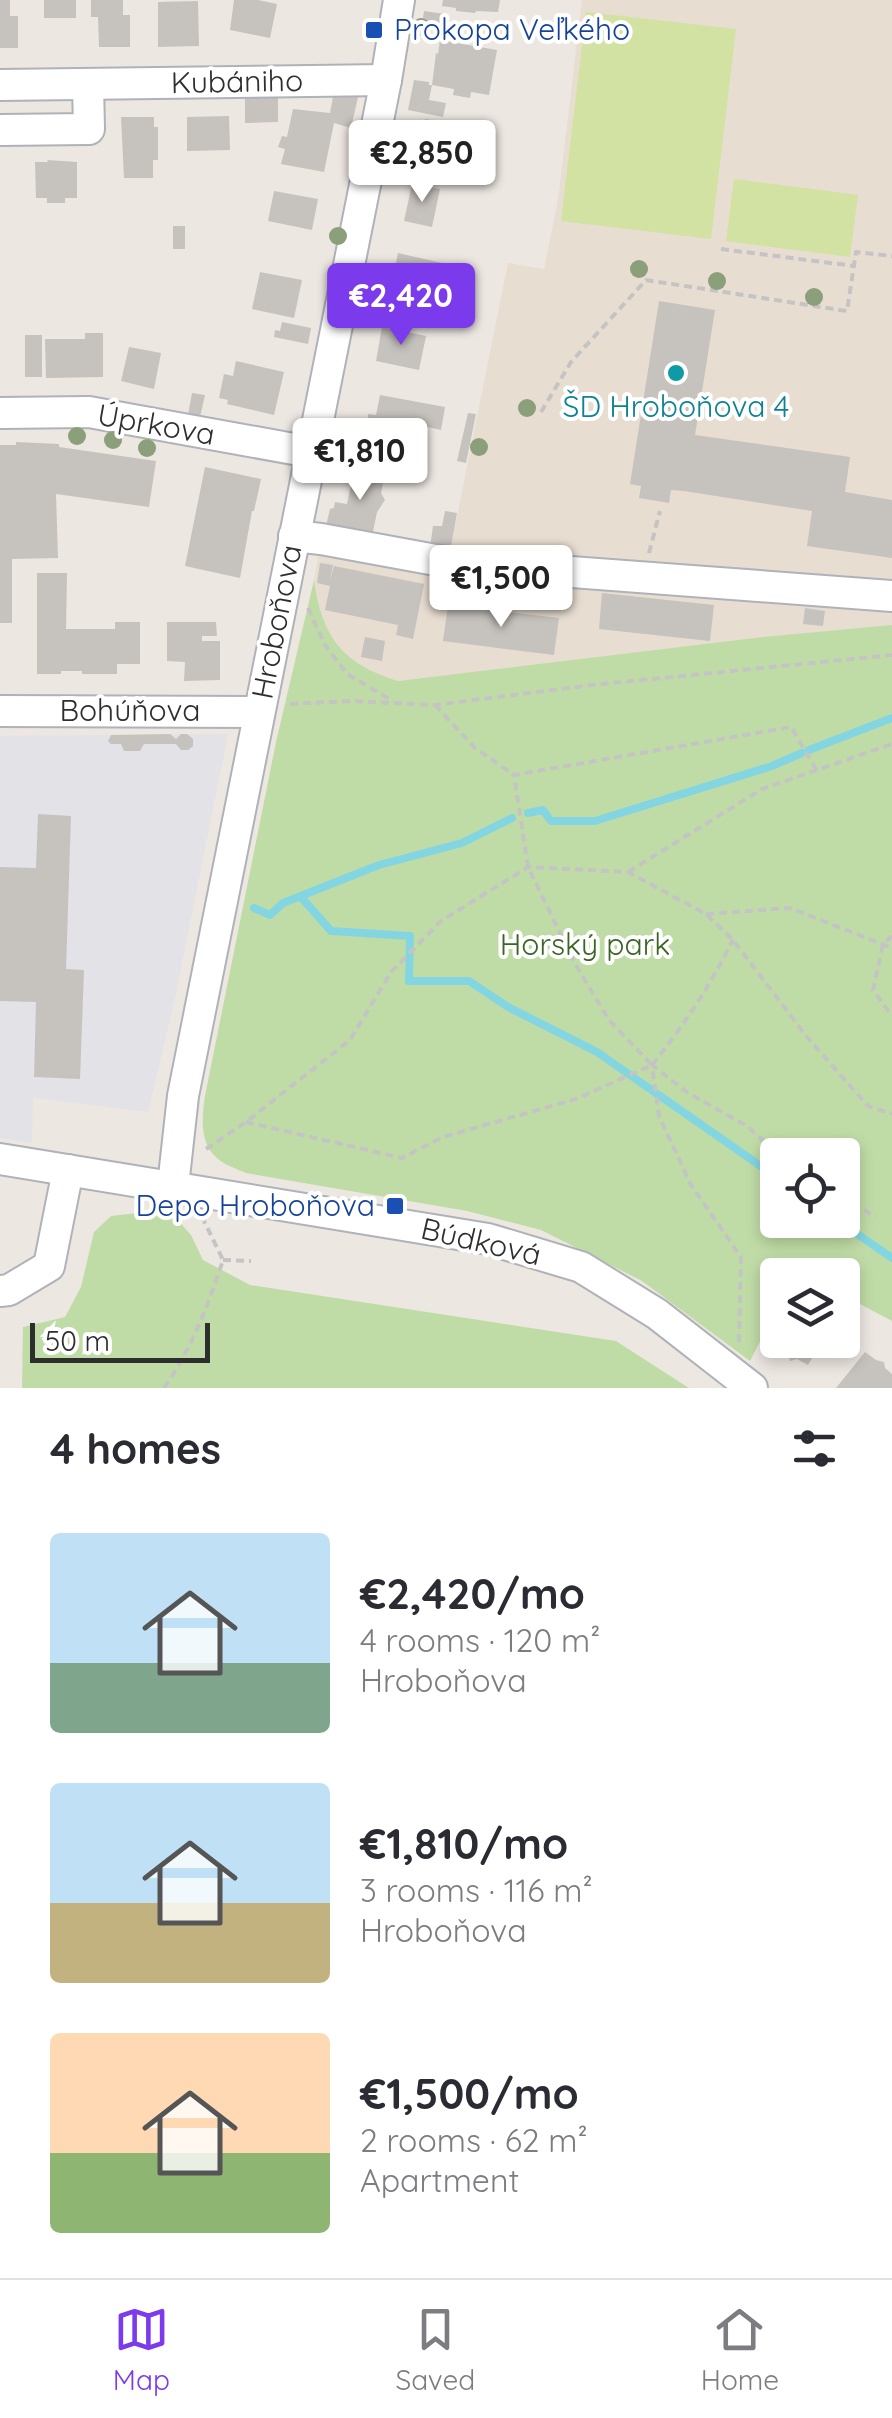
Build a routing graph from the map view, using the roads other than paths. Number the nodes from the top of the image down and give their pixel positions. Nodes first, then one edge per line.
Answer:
1 (398, 0) edge
2 (386, 80) junction
3 (88, 84) junction
4 (0, 85) edge
5 (0, 130) edge
6 (0, 413) edge
7 (310, 452) junction
8 (294, 536) junction
9 (892, 596) edge
10 (270, 709) junction
11 (0, 711) edge
12 (0, 1160) edge
13 (68, 1170) junction
14 (186, 1188) junction
15 (0, 1291) edge
16 (743, 1381) edge

1 - 2 street, Hroboňova
2 - 3 street, Kubániho
2 - 7 street, Hroboňova
3 - 4 street, Kubániho
3 - 5 street
6 - 7 street, Úprkova
7 - 8 street, Hroboňova
8 - 9 street
8 - 10 street, Hroboňova
10 - 11 street, Bohúňova
10 - 14 street, Hroboňova
12 - 13 street, Búdková
13 - 14 street, Búdková
13 - 15 street
14 - 16 street, Búdková

